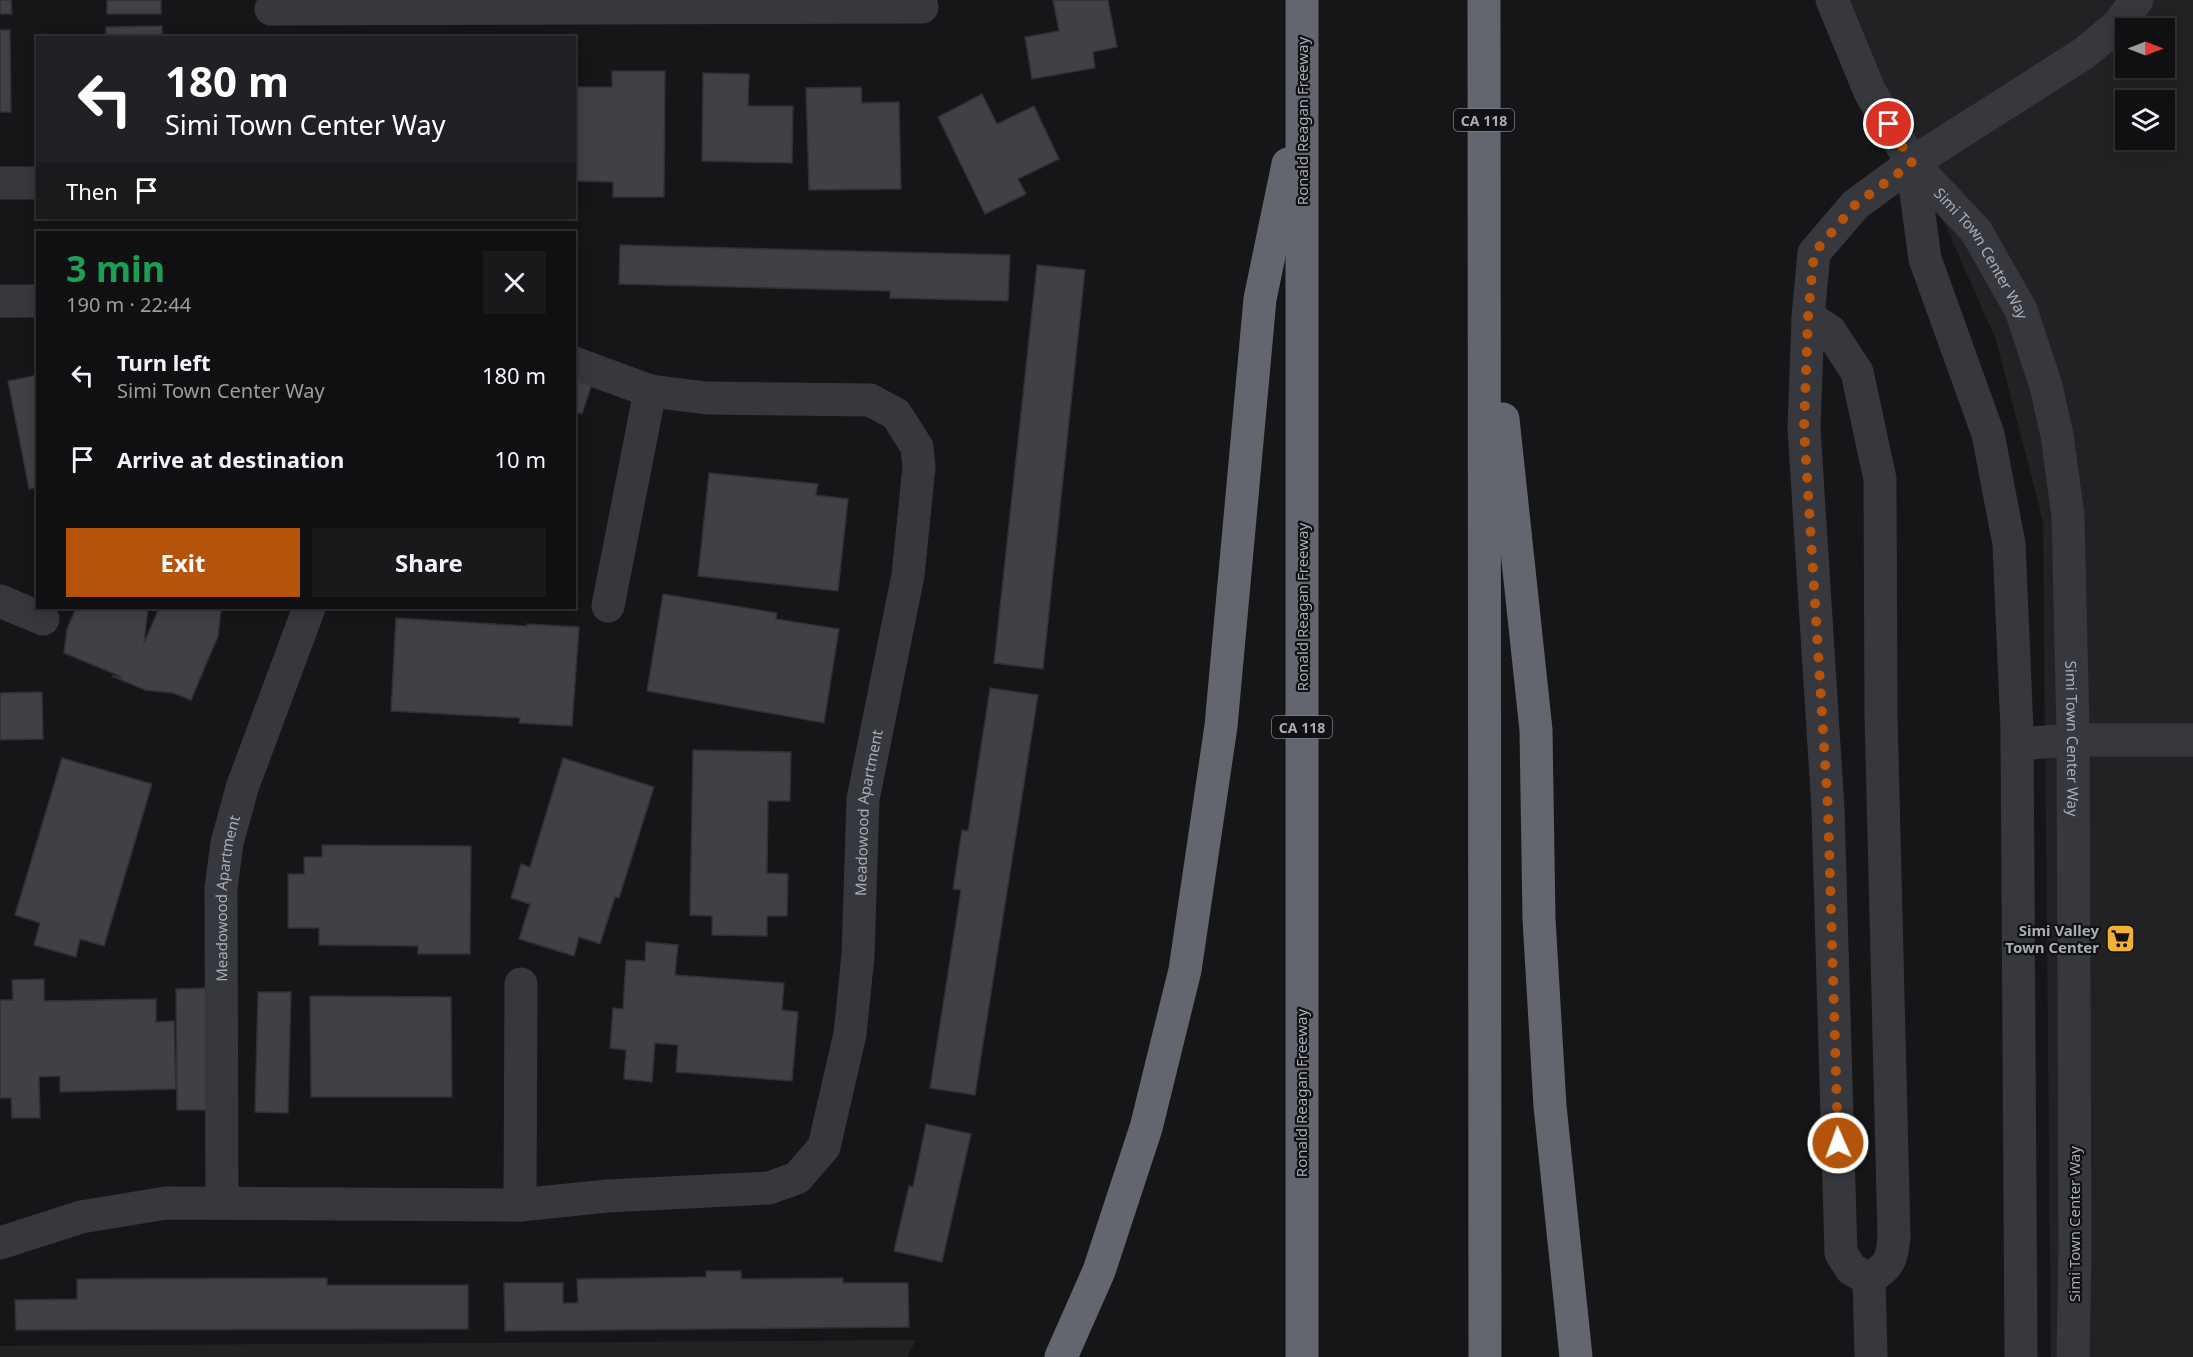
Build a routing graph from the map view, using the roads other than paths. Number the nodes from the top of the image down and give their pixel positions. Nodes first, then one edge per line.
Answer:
1 (1302, 0) edge
2 (1484, 0) edge
3 (1832, 0) edge
4 (2137, 0) edge
5 (922, 7) dead end
6 (271, 16) edge
7 (1302, 98) junction
8 (1912, 163) junction
9 (0, 183) edge
10 (36, 183) edge
11 (1485, 241) junction
12 (0, 301) edge
13 (36, 301) edge
14 (1808, 317) junction
15 (576, 364) edge
16 (650, 391) junction
17 (0, 601) edge
18 (608, 606) dead end
19 (309, 609) edge
20 (43, 619) dead end
21 (2073, 740) junction
22 (2193, 740) edge
23 (2017, 744) junction
24 (521, 984) dead end
25 (222, 1202) junction
26 (520, 1205) junction
27 (0, 1243) edge
28 (1869, 1279) junction
29 (1061, 1357) edge
30 (1302, 1357) edge
31 (1485, 1357) edge
32 (1576, 1357) edge
33 (1871, 1357) edge
34 (2021, 1357) edge
35 (2073, 1357) edge

1 - 7 highway, Ronald Reagan Freeway / CA 118
2 - 11 highway, CA 118
3 - 8 street, Simi Town Center Way
4 - 8 street
5 - 6 street
7 - 29 highway
7 - 30 highway, Ronald Reagan Freeway / CA 118
8 - 14 street
8 - 21 street, Simi Town Center Way
8 - 23 street, Simi Town Center Way
9 - 10 street
11 - 31 highway, CA 118
11 - 32 highway
12 - 13 street
14 - 28 street
14 - 28 street
15 - 16 street, Meadowood Apartment
16 - 18 street
16 - 26 street, Meadowood Apartment
17 - 20 street
19 - 25 street, Meadowood Apartment
21 - 22 street
21 - 23 street
21 - 35 street, Simi Town Center Way
23 - 34 street, Simi Town Center Way
24 - 26 street
25 - 26 street, Meadowood Apartment
25 - 27 street, Meadowood Apartment
28 - 33 street

